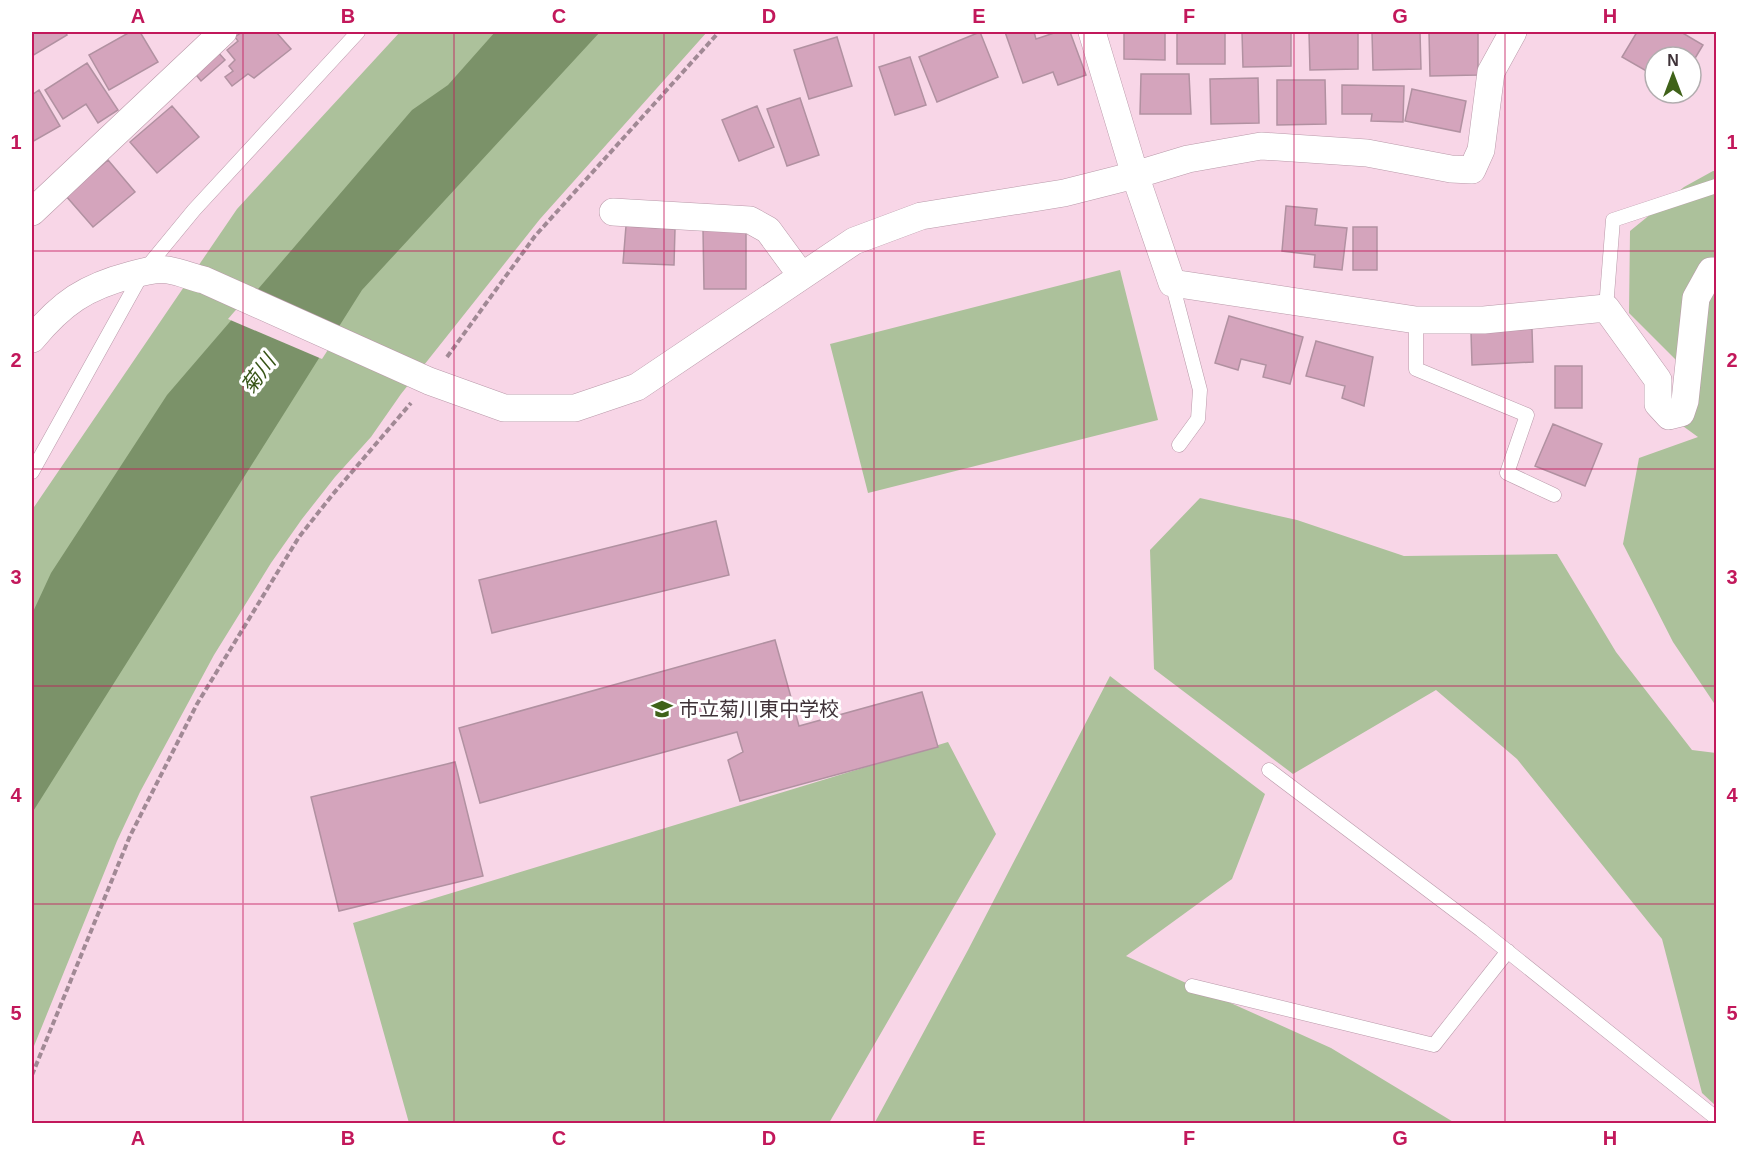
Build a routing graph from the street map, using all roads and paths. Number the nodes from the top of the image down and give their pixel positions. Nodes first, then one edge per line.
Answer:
1 (223, 32) edge
2 (358, 32) edge
3 (719, 32) edge
4 (1092, 32) edge
5 (1513, 32) edge
6 (1135, 175) junction
7 (1716, 186) edge
8 (32, 212) edge
9 (613, 212) dead end
10 (155, 271) junction
11 (1716, 272) edge
12 (801, 275) junction
13 (1172, 283) junction
14 (1606, 308) junction
15 (1416, 320) junction
16 (32, 339) edge
17 (423, 378) junction
18 (1179, 445) dead end
19 (32, 472) edge
20 (1554, 495) dead end
21 (1269, 770) dead end
22 (1508, 951) junction
23 (1192, 986) dead end
24 (32, 1075) edge
25 (1716, 1118) edge

1 - 8 street
2 - 10 lane
3 - 17 path
4 - 6 street
5 - 6 street
6 - 12 street
6 - 13 street
7 - 14 lane
9 - 12 street
10 - 16 street
10 - 17 street
10 - 19 lane
11 - 14 street
12 - 17 street
13 - 15 street
13 - 18 lane
14 - 15 street
15 - 20 lane
17 - 24 path
21 - 22 lane
22 - 23 lane
22 - 25 lane

